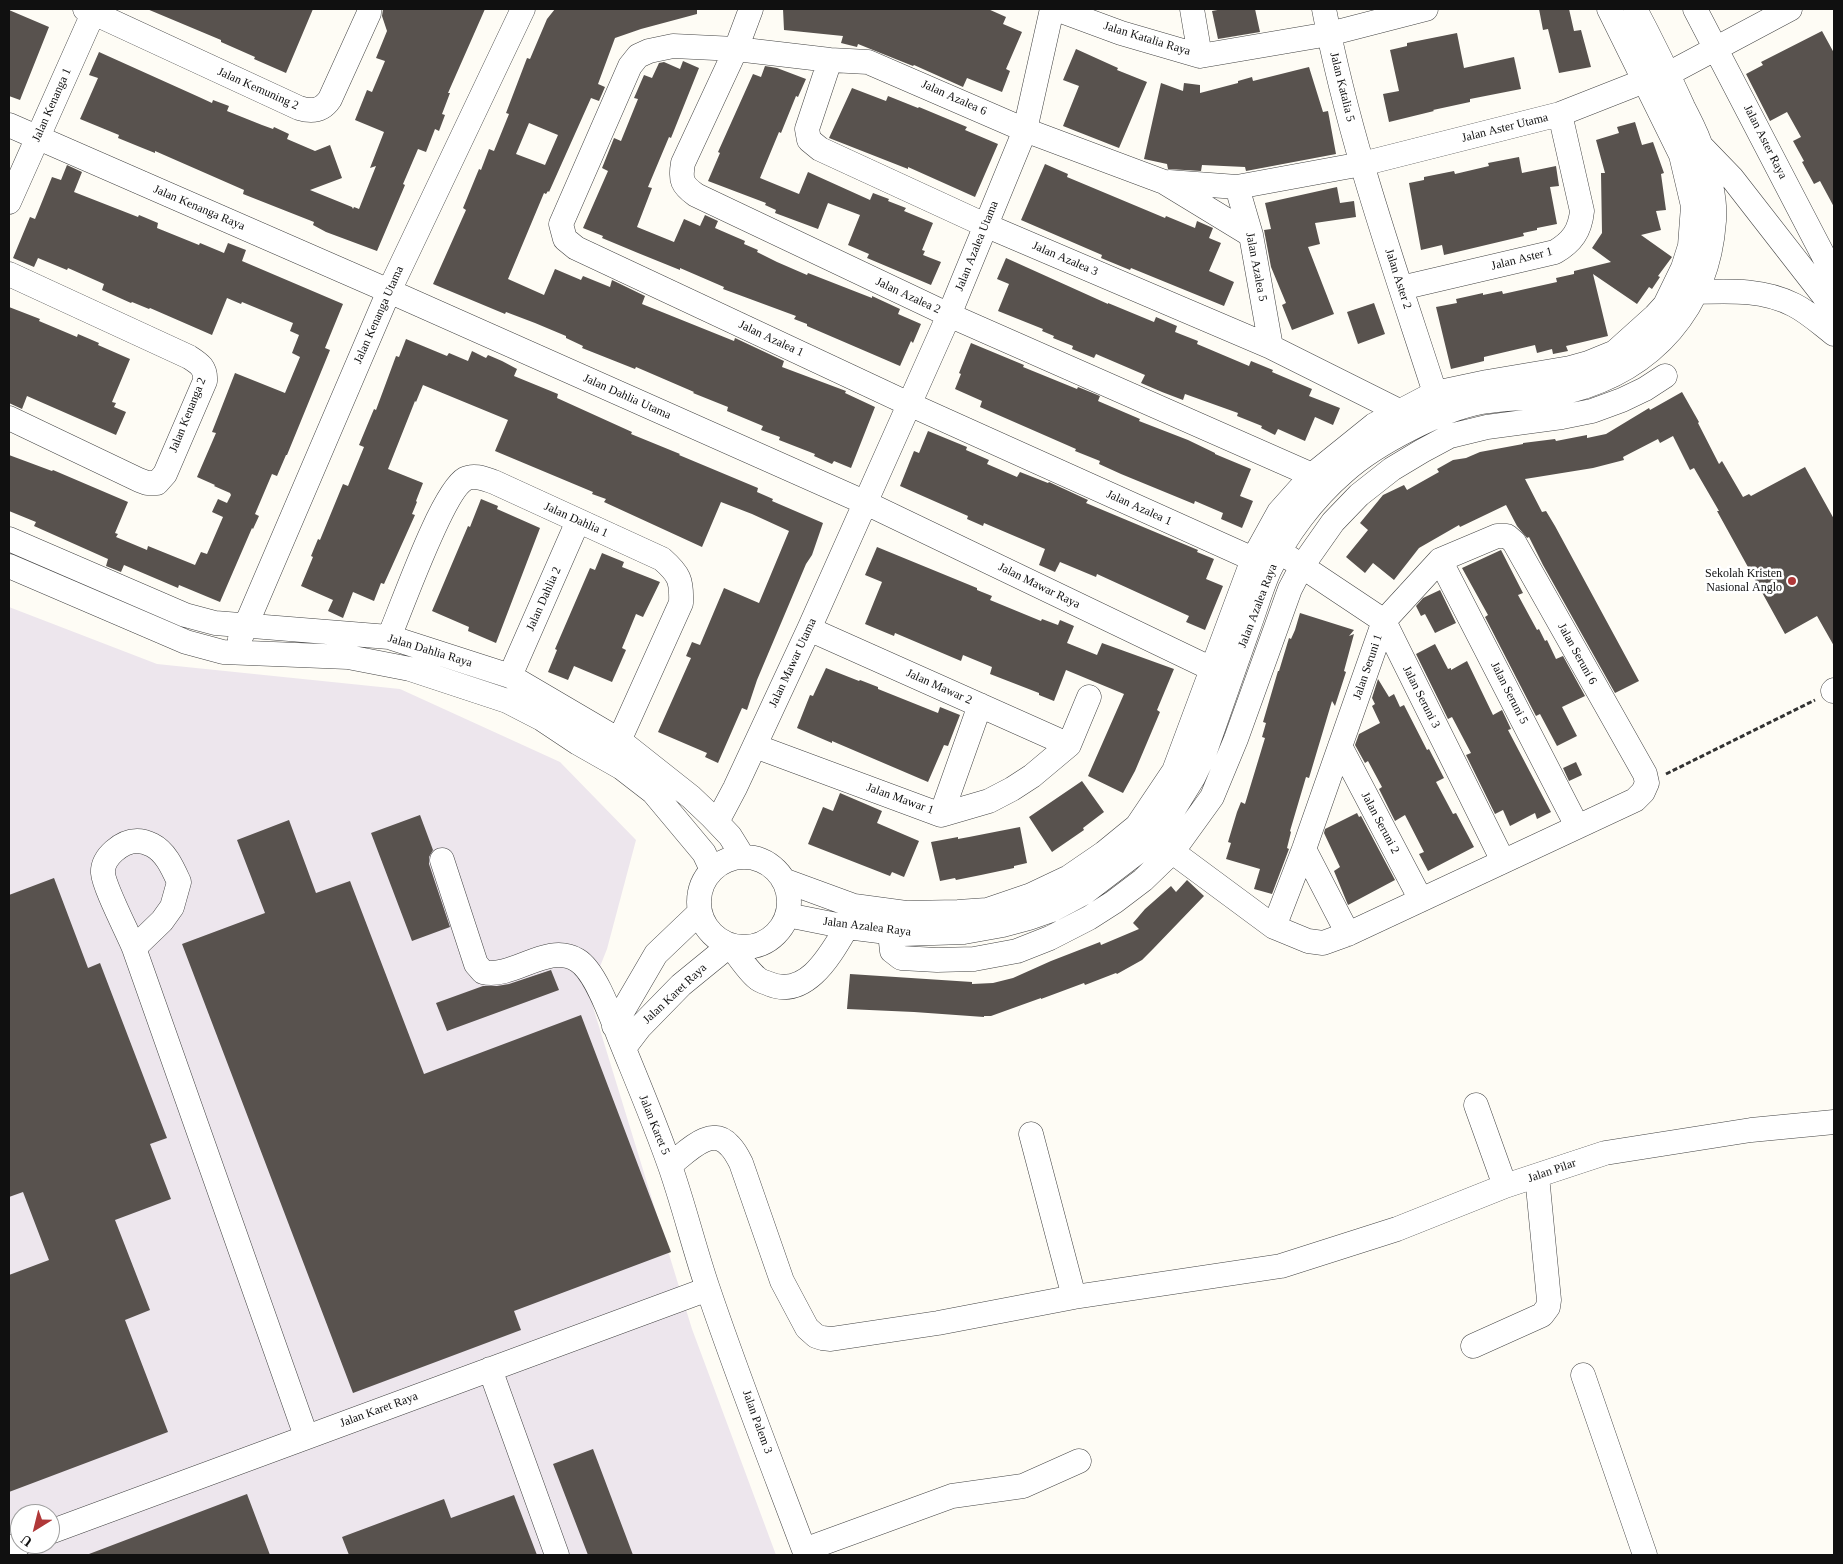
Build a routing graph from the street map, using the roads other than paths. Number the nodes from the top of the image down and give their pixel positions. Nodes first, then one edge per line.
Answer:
1 (369, 9) edge
2 (523, 9) edge
3 (751, 9) edge
4 (1054, 9) edge
5 (1192, 9) edge
6 (1324, 9) edge
7 (1426, 9) edge
8 (1609, 9) edge
9 (1635, 9) edge
10 (1695, 9) edge
11 (1790, 9) edge
12 (91, 10) edge
13 (1329, 34) junction
14 (1716, 48) junction
15 (736, 49) junction
16 (1200, 56) junction
17 (830, 60) junction
18 (1668, 74) junction
19 (1644, 81) junction
20 (1560, 114) junction
21 (9, 125) edge
22 (1024, 130) junction
23 (37, 138) junction
24 (1702, 147) junction
25 (1362, 164) junction
26 (1164, 182) junction
27 (1238, 187) junction
28 (9, 202) edge
29 (985, 226) junction
30 (1251, 235) junction
31 (9, 274) edge
32 (1834, 276) edge
33 (1401, 288) junction
34 (389, 291) junction
35 (1696, 292) junction
36 (1834, 309) edge
37 (949, 315) junction
38 (1834, 334) edge
39 (1271, 347) junction
40 (1638, 361) junction
41 (1439, 403) junction
42 (909, 404) junction
43 (1399, 411) junction
44 (9, 418) edge
45 (1450, 436) junction
46 (1312, 475) junction
47 (866, 503) junction
48 (578, 521) junction
49 (1497, 536) joint
50 (9, 540) edge
51 (1280, 552) junction
52 (1253, 559) junction
53 (1440, 560) junction
54 (9, 566) edge
55 (1302, 566) junction
56 (1384, 621) junction
57 (245, 625) junction
58 (809, 629) junction
59 (389, 637) junction
60 (236, 652) junction
61 (1212, 669) junction
62 (510, 676) junction
63 (1089, 697) dead end
64 (980, 705) junction
65 (1069, 745) junction
66 (755, 746) junction
67 (1340, 746) junction
68 (614, 750) junction
69 (941, 814) junction
70 (717, 822) junction
71 (1577, 826) junction
72 (1155, 838) junction
73 (1304, 849) junction
74 (743, 857) junction
75 (442, 860) dead end
76 (1504, 861) junction
77 (712, 870) junction
78 (783, 880) junction
79 (1421, 900) junction
80 (700, 912) junction
81 (787, 915) junction
82 (848, 927) junction
83 (1274, 927) junction
84 (1348, 934) junction
85 (730, 945) junction
86 (134, 948) dead end
87 (614, 1026) junction
88 (624, 1048) junction
89 (1476, 1105) dead end
90 (1834, 1122) edge
91 (1032, 1134) dead end
92 (670, 1165) junction
93 (1537, 1176) junction
94 (1505, 1186) junction
95 (708, 1289) junction
96 (1074, 1297) junction
97 (1473, 1346) dead end
98 (490, 1369) junction
99 (1583, 1375) dead end
100 (306, 1436) junction
101 (1079, 1461) dead end
102 (60, 1528) edge
103 (805, 1553) edge
104 (558, 1555) edge
105 (1645, 1555) edge

1 - 12 street, Jalan Kemuning 2
2 - 34 street, Jalan Kenanga Utama
3 - 15 street, Jalan Azalea 2
4 - 16 street, Jalan Katalia Raya
4 - 22 street, Jalan Azalea Utama
5 - 16 street
6 - 13 street, Jalan Katalia 5
7 - 13 street, Jalan Katalia Raya
8 - 19 street
9 - 18 street
10 - 14 street, Jalan Aster Raya
11 - 14 street, Jalan Aster Utama
12 - 23 street, Jalan Kenanga 1
13 - 16 street, Jalan Katalia Raya
13 - 25 street, Jalan Katalia 5
14 - 18 street, Jalan Aster Utama
14 - 32 street, Jalan Aster Raya
15 - 17 street, Jalan Azalea 6
15 - 37 street, Jalan Azalea 2
15 - 42 street, Jalan Azalea 1
17 - 22 street, Jalan Azalea 6
17 - 29 street, Jalan Azalea 3
18 - 19 street, Jalan Aster Utama
18 - 24 street, Jalan Azalea Raya
19 - 20 street, Jalan Aster Utama
19 - 41 street, Jalan Azalea Raya
20 - 25 street, Jalan Aster Utama
20 - 33 street, Jalan Aster 1
21 - 23 street, Jalan Kenanga Raya
22 - 26 street, Jalan Azalea 6
22 - 29 street, Jalan Azalea Utama
23 - 28 street, Jalan Kenanga 1
23 - 34 street, Jalan Kenanga Raya
24 - 35 street, Jalan Azalea Raya
24 - 36 street
25 - 27 street, Jalan Azalea 6
25 - 33 street, Jalan Aster 2
26 - 27 street, Jalan Azalea 6
26 - 30 street, Jalan Azalea 6
27 - 30 street, Jalan Azalea 5
29 - 37 street, Jalan Azalea Utama
29 - 39 street, Jalan Azalea 3
30 - 39 street, Jalan Azalea 5
31 - 44 street, Jalan Kenanga 2
33 - 41 street, Jalan Aster 2
34 - 47 street, Jalan Dahlia Utama
34 - 57 street, Jalan Kenanga Utama
35 - 38 street
35 - 40 street, Jalan Azalea Raya
37 - 42 street, Jalan Azalea Utama
37 - 46 street, Jalan Azalea 2
39 - 43 street, Jalan Azalea 3
40 - 41 street, Jalan Azalea Raya
40 - 45 street
41 - 43 street, Jalan Azalea Raya
41 - 45 street, Jalan Aster 2
41 - 51 street, Jalan Azalea Raya
42 - 47 street, Jalan Azalea Utama
42 - 52 street, Jalan Azalea 1
43 - 46 street, Jalan Azalea Raya
45 - 55 street
46 - 52 street, Jalan Azalea Raya
47 - 58 street, Jalan Mawar Utama
47 - 61 street, Jalan Mawar Raya
48 - 59 street, Jalan Dahlia 1
48 - 62 street, Jalan Dahlia 2
48 - 68 street, Jalan Dahlia 1
49 - 53 street, Jalan Seruni 1
49 - 71 street, Jalan Seruni 6
50 - 57 street, Jalan Dahlia Raya
51 - 55 street, Jalan Seruni 3
51 - 72 street, Jalan Azalea Raya
52 - 61 street, Jalan Azalea Raya
53 - 56 street, Jalan Seruni 1
53 - 71 street, Jalan Seruni 5
54 - 60 street, Jalan Dahlia Raya
55 - 56 street, Jalan Seruni 3
55 - 72 street
56 - 67 street, Jalan Seruni 1
56 - 76 street, Jalan Seruni 3
57 - 59 street, Jalan Dahlia Raya
57 - 60 street, Jalan Kenanga Utama
58 - 64 street, Jalan Mawar 2
58 - 66 street, Jalan Mawar Utama
59 - 62 street, Jalan Dahlia Raya
60 - 68 street, Jalan Dahlia Raya
61 - 72 street, Jalan Azalea Raya
62 - 68 street, Jalan Dahlia Raya
63 - 65 street, Jalan Mawar 1
64 - 65 street, Jalan Mawar 2
64 - 69 street
65 - 69 street, Jalan Mawar 1
66 - 69 street, Jalan Mawar 1
66 - 70 street, Jalan Mawar Utama
67 - 73 street, Jalan Seruni 1
67 - 79 street, Jalan Seruni 2
68 - 70 street, Jalan Dahlia Raya
68 - 77 street, Jalan Dahlia Raya
70 - 74 street, Jalan Dahlia Raya
71 - 76 street
72 - 78 street, Jalan Azalea Raya
72 - 82 street, Jalan Azalea Raya
72 - 83 street
73 - 83 street, Jalan Seruni 1
73 - 84 street
74 - 77 street
74 - 78 street
75 - 87 street, Jalan Karet 5
76 - 79 street
77 - 80 street
78 - 81 street
79 - 84 street
80 - 85 street
80 - 87 street
81 - 82 street, Jalan Azalea Raya
81 - 85 street
82 - 85 street
83 - 84 street
85 - 88 street, Jalan Karet Raya
86 - 100 street
87 - 88 street, Jalan Karet 5
88 - 92 street, Jalan Karet 5
89 - 94 street
90 - 93 street, Jalan Pilar
91 - 96 street
92 - 95 street, Jalan Karet 5
92 - 96 street, Jalan Pilar
93 - 94 street, Jalan Pilar
93 - 97 street
94 - 96 street, Jalan Pilar
95 - 98 street, Jalan Karet Raya
95 - 103 street, Jalan Palem 3
98 - 100 street, Jalan Karet Raya
98 - 104 street
99 - 105 street
100 - 102 street, Jalan Karet Raya
101 - 103 street

